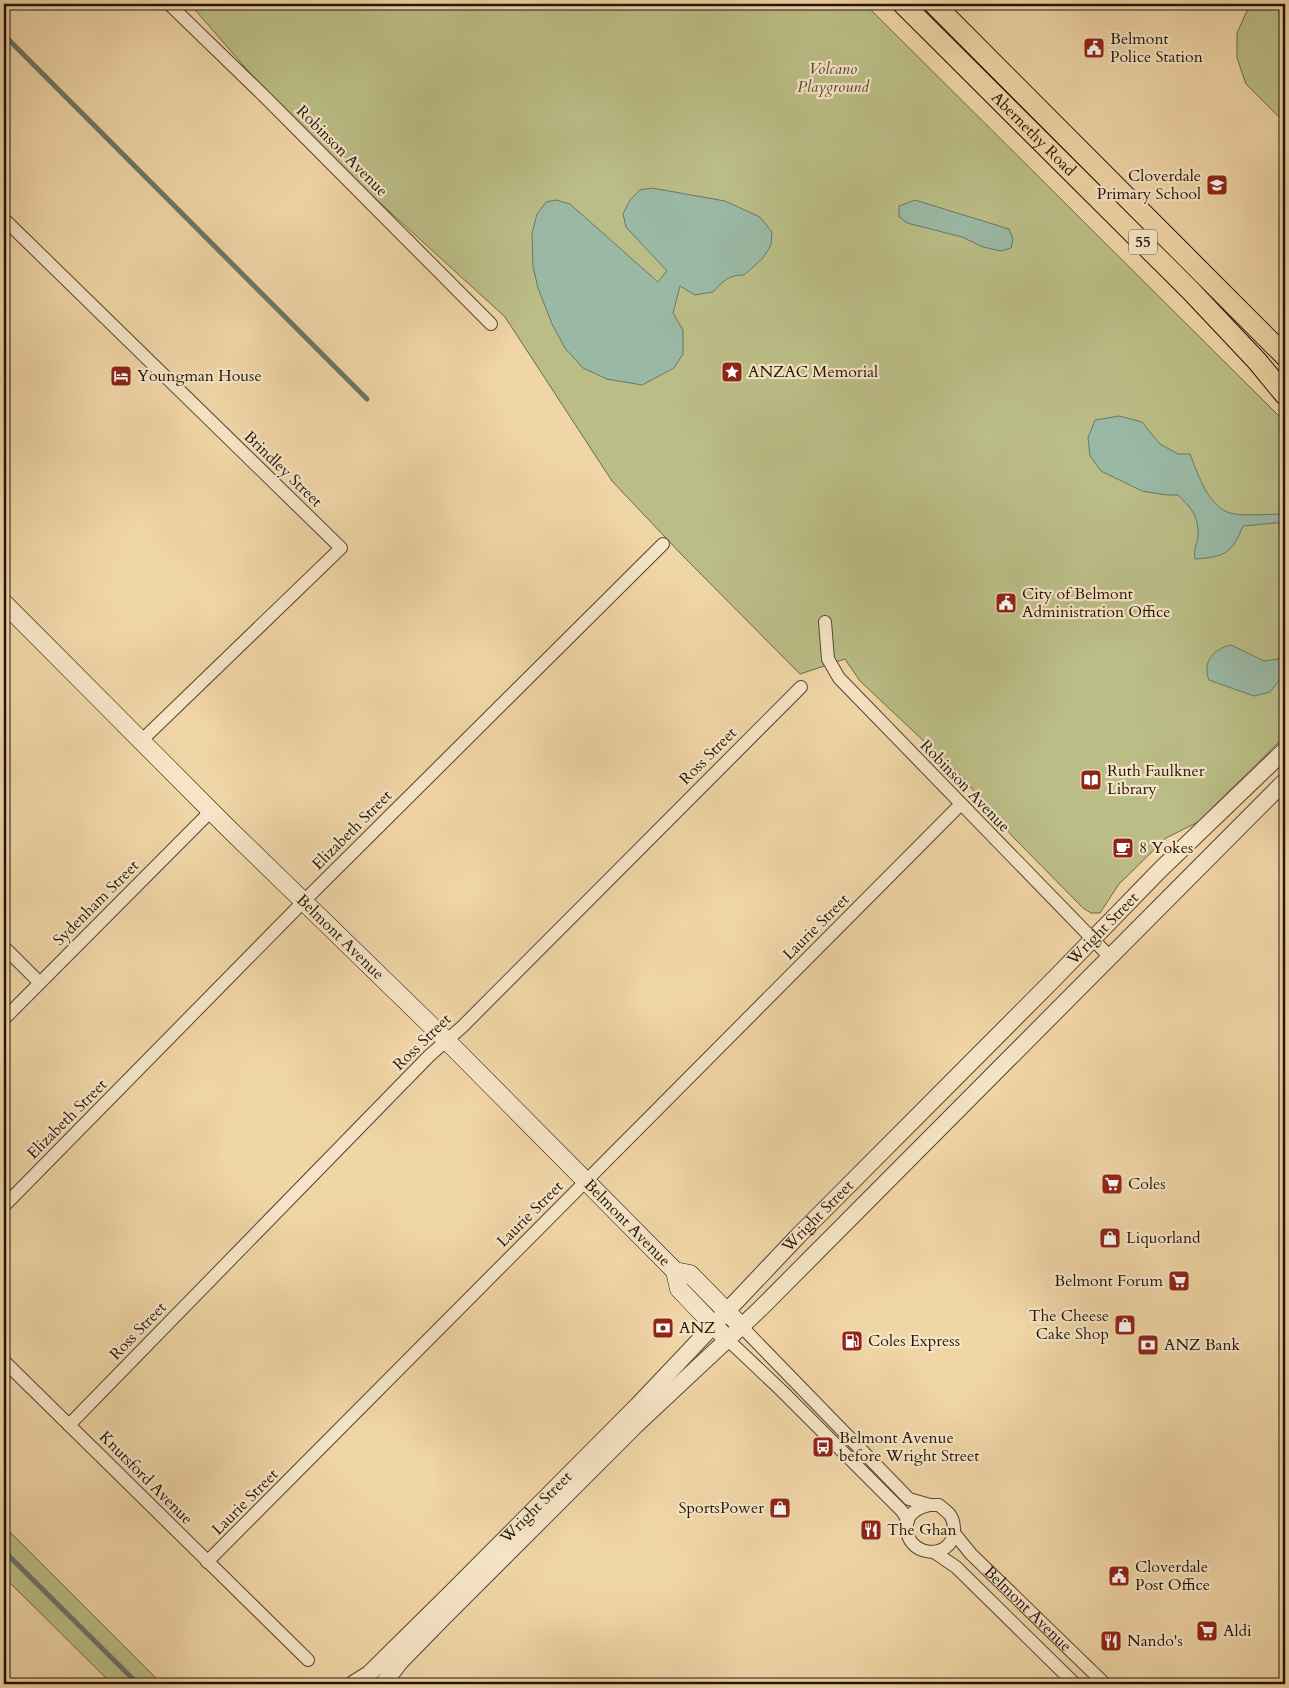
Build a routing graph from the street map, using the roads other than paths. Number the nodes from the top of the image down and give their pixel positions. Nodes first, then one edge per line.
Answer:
1 (169, 4) edge
2 (903, 4) edge
3 (934, 4) edge
4 (4, 219) edge
5 (491, 324) dead end
6 (1285, 356) edge
7 (1285, 395) edge
8 (663, 544) dead end
9 (4, 604) edge
10 (825, 622) dead end
11 (801, 686) dead end
12 (141, 741) junction
13 (1285, 750) edge
14 (1285, 781) edge
15 (961, 804) junction
16 (211, 811) junction
17 (304, 901) junction
18 (1092, 939) junction
19 (4, 947) edge
20 (1110, 957) junction
21 (39, 982) junction
22 (4, 1019) edge
23 (447, 1042) junction
24 (587, 1181) junction
25 (4, 1206) edge
26 (675, 1271) junction
27 (726, 1311) junction
28 (713, 1326) junction
29 (741, 1326) junction
30 (727, 1339) junction
31 (4, 1361) edge
32 (69, 1425) junction
33 (930, 1505) junction
34 (908, 1521) junction
35 (954, 1533) junction
36 (934, 1552) junction
37 (207, 1562) junction
38 (308, 1660) dead end
39 (353, 1684) edge
40 (383, 1684) edge
41 (1075, 1684) edge
42 (1105, 1684) edge

1 - 5 street, Robinson Avenue
2 - 7 main road, Abernethy Road / 55
3 - 6 main road, Abernethy Road / 55
4 - 12 street, Brindley Street
8 - 17 street, Elizabeth Street
9 - 12 main road, Belmont Avenue
10 - 15 street, Robinson Avenue
11 - 23 street, Ross Street
12 - 16 main road, Belmont Avenue
13 - 18 street, Wright Street
14 - 20 street, Wright Street
15 - 18 street, Robinson Avenue
15 - 24 street, Laurie Street
16 - 17 main road, Belmont Avenue
16 - 21 street, Sydenham Street
17 - 23 main road, Belmont Avenue
17 - 25 street, Elizabeth Street
18 - 20 street, Robinson Avenue
18 - 27 street, Wright Street
19 - 21 street
20 - 29 street, Wright Street
21 - 22 street, Sydenham Street
23 - 24 main road, Belmont Avenue
23 - 32 street, Ross Street
24 - 26 main road, Belmont Avenue
24 - 37 street, Laurie Street
26 - 27 main road, Belmont Avenue
26 - 28 main road, Belmont Avenue
27 - 28 street, Wright Street
27 - 29 main road, Belmont Avenue
28 - 30 main road, Belmont Avenue
28 - 39 street, Wright Street
29 - 30 street, Wright Street
29 - 33 street, Belmont Avenue
30 - 34 street, Belmont Avenue
30 - 40 street, Wright Street
31 - 32 street, Knutsford Avenue
32 - 37 street, Knutsford Avenue
33 - 34 street
33 - 35 street, Belmont Avenue
34 - 36 street, Belmont Avenue
35 - 36 street
35 - 42 street, Belmont Avenue
36 - 41 street, Belmont Avenue
37 - 38 street, Knutsford Avenue

